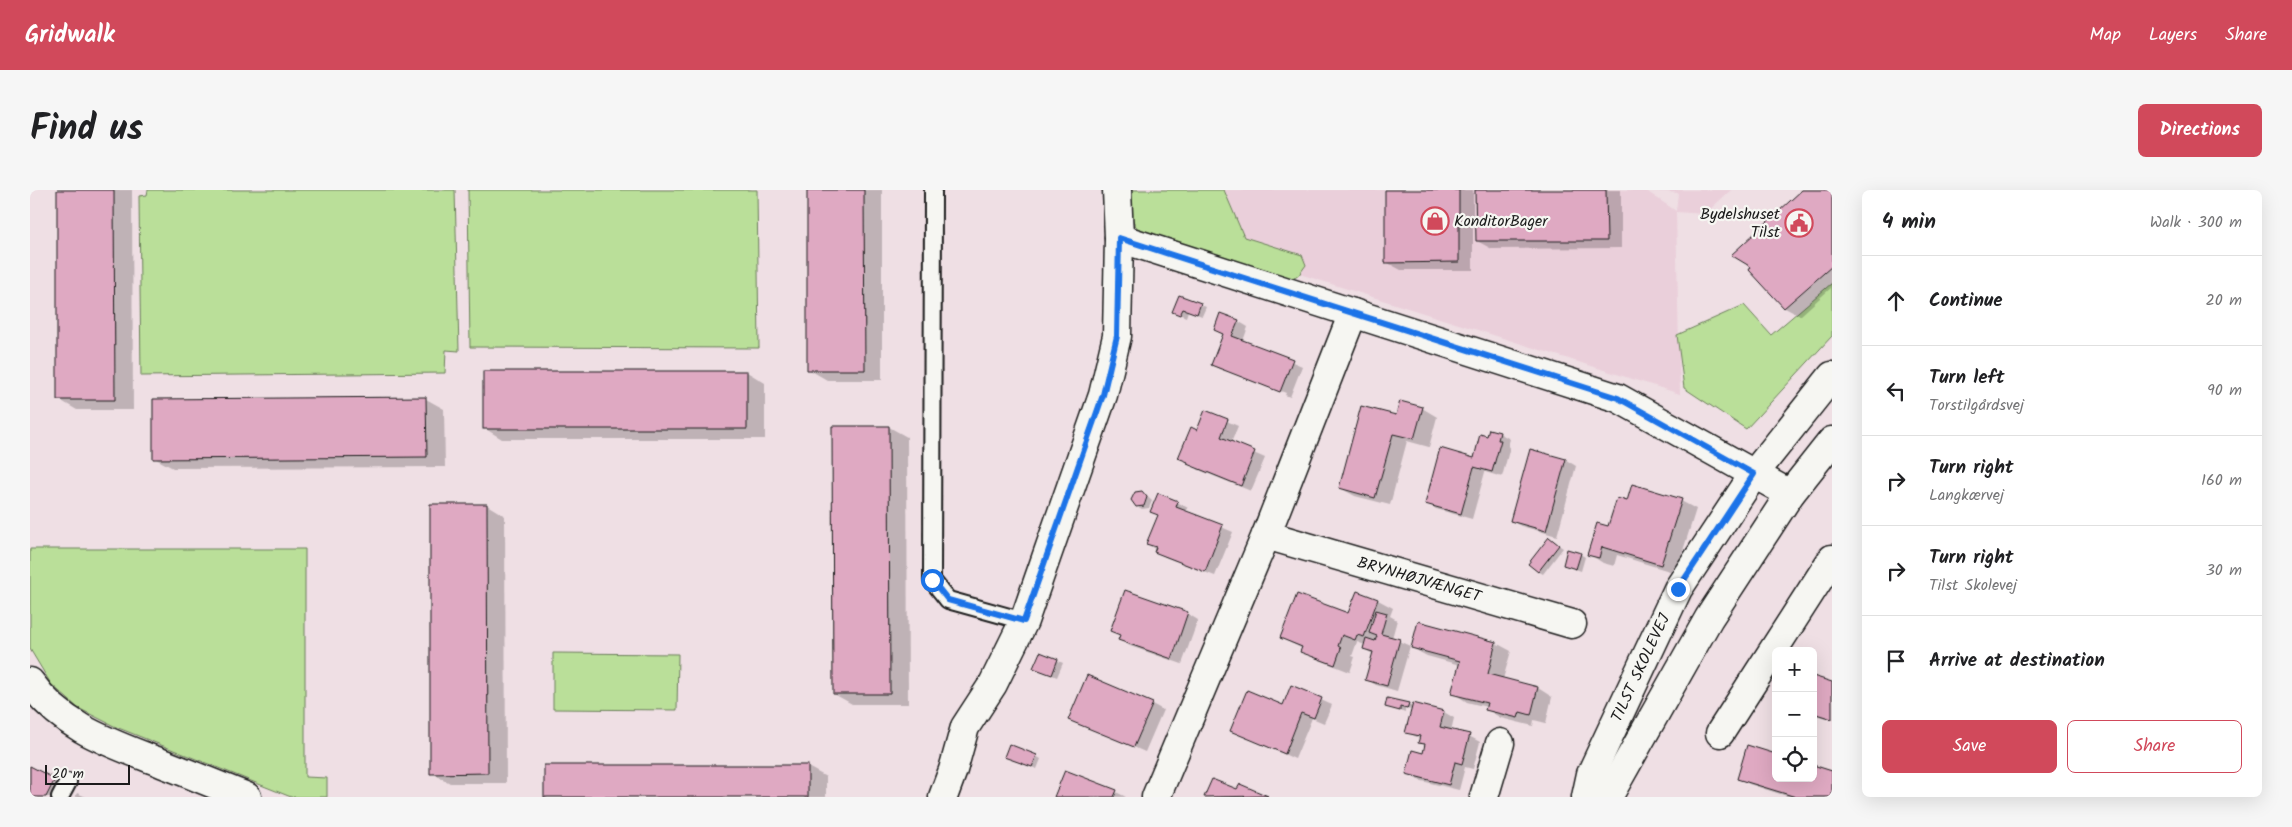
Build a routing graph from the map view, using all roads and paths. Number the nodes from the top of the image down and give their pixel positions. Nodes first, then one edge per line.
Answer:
1 (933, 190) edge
2 (1117, 190) edge
3 (1119, 238) junction
4 (1354, 313) junction
5 (1832, 376) edge
6 (1832, 442) edge
7 (1754, 474) junction
8 (1790, 494) junction
9 (1266, 535) junction
10 (1832, 559) edge
11 (1024, 621) junction
12 (1572, 624) dead end
13 (30, 682) edge
14 (1720, 734) dead end
15 (1500, 743) dead end
16 (68, 782) dead end
17 (60, 797) edge
18 (247, 797) edge
19 (943, 797) edge
20 (1156, 797) edge
21 (1484, 797) edge
22 (1586, 797) edge
23 (1605, 797) edge

1 - 11 lane
2 - 3 street
3 - 4 street
3 - 11 street
4 - 7 street
4 - 9 street
5 - 7 street, TILST SKOLEVEJ
6 - 8 street, TILST SKOLEVEJ
7 - 8 street
7 - 22 street, TILST SKOLEVEJ
8 - 23 street, TILST SKOLEVEJ
9 - 12 street, BRYNHØJVÆNGET
9 - 20 street
10 - 14 street
11 - 19 street
13 - 18 street
15 - 21 street
16 - 17 lane

